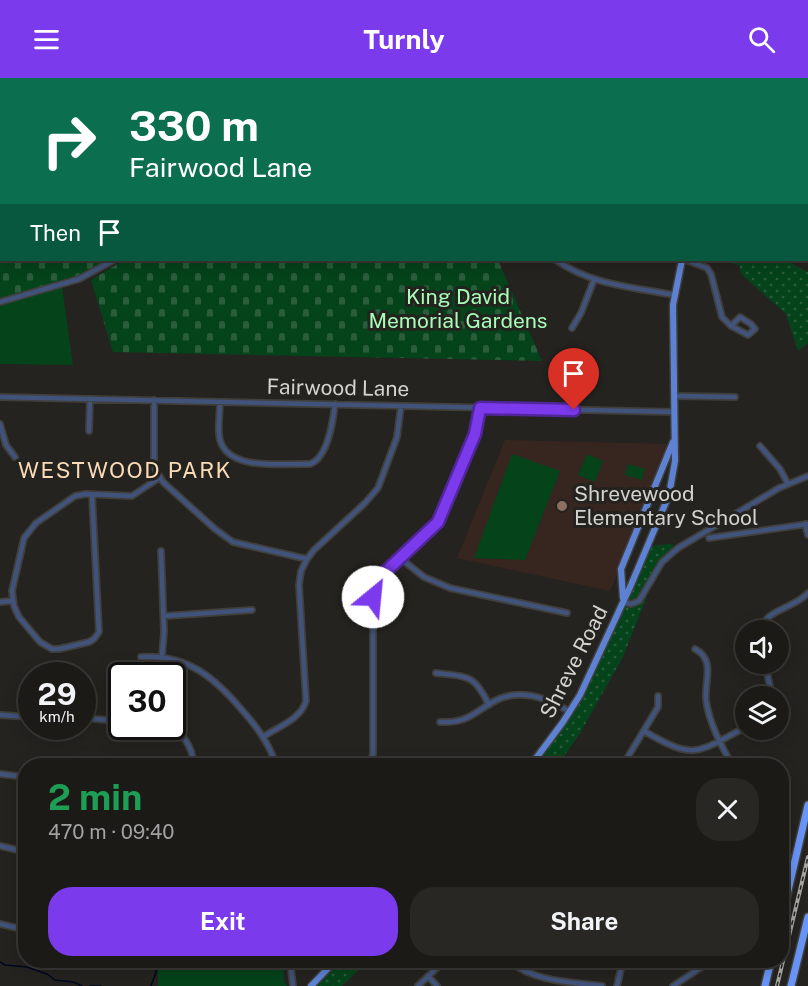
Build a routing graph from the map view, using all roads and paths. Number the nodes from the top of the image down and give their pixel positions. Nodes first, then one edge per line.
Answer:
1 (112, 261) edge
2 (558, 261) edge
3 (684, 261) edge
4 (687, 261) edge
5 (594, 280) junction
6 (674, 295) junction
7 (0, 302) edge
8 (731, 326) junction
9 (572, 328) dead end
10 (675, 396) junction
11 (0, 397) edge
12 (735, 397) dead end
13 (90, 399) junction
14 (154, 400) junction
15 (220, 402) junction
16 (335, 404) junction
17 (401, 406) junction
18 (480, 408) junction
19 (675, 412) junction
20 (0, 424) edge
21 (89, 431) dead end
22 (675, 437) junction
23 (760, 446) dead end
24 (15, 457) dead end
25 (808, 476) edge
26 (159, 478) junction
27 (788, 484) junction
28 (92, 495) junction
29 (721, 522) junction
30 (807, 524) edge
31 (729, 535) junction
32 (808, 535) edge
33 (709, 538) dead end
34 (161, 552) dead end
35 (400, 558) junction
36 (307, 559) junction
37 (621, 581) junction
38 (631, 585) junction
39 (808, 592) edge
40 (804, 597) junction
41 (12, 601) junction
42 (0, 602) edge
43 (623, 602) junction
44 (808, 602) edge
45 (252, 610) dead end
46 (567, 613) dead end
47 (164, 616) junction
48 (765, 620) edge
49 (695, 649) dead end
50 (162, 656) junction
51 (141, 657) dead end
52 (436, 673) dead end
53 (658, 696) dead end
54 (489, 705) junction
55 (570, 712) junction
56 (0, 715) edge
57 (18, 716) edge
58 (440, 722) dead end
59 (644, 731) junction
60 (735, 733) edge
61 (263, 737) junction
62 (186, 740) edge
63 (720, 741) junction
64 (192, 758) edge
65 (273, 758) edge
66 (372, 758) edge
67 (536, 758) edge
68 (627, 758) edge
69 (728, 758) edge
70 (0, 774) edge
71 (18, 776) edge
72 (808, 805) edge
73 (0, 846) edge
74 (18, 850) edge
75 (789, 886) edge
76 (808, 917) edge
77 (0, 924) edge
78 (18, 928) edge
79 (291, 968) edge
80 (328, 968) edge
81 (436, 968) edge
82 (521, 968) edge
83 (621, 968) edge
84 (701, 968) edge
85 (769, 968) edge
86 (428, 976) junction
87 (546, 978) junction
88 (677, 985) edge
89 (292, 986) edge
90 (311, 986) edge
91 (418, 986) edge
92 (437, 986) edge
93 (544, 986) edge
94 (602, 986) edge
95 (617, 986) edge
96 (765, 986) edge
97 (791, 986) edge

1 - 7 street
2 - 5 street
3 - 6 main road, Shreve Road
4 - 8 street
5 - 6 street
5 - 9 street
6 - 10 main road, Shreve Road
8 - 8 street
10 - 12 street
10 - 19 main road, Shreve Road
11 - 13 street, Fairwood Lane
13 - 14 street, Fairwood Lane
13 - 21 street
14 - 15 street, Fairwood Lane
14 - 26 street
15 - 16 street, Fairwood Lane
15 - 16 street
16 - 17 street, Fairwood Lane
17 - 18 street, Fairwood Lane
17 - 36 street
18 - 19 street, Fairwood Lane
18 - 35 street
19 - 22 main road, Shreve Road
20 - 24 street
22 - 37 main road, Shreve Road
22 - 38 main road, Shreve Road
23 - 27 street
25 - 27 street
26 - 28 street
26 - 36 street
27 - 29 street
28 - 41 street
28 - 41 street
29 - 31 street
29 - 43 street
30 - 31 street
30 - 32 street
31 - 33 street
34 - 47 street
35 - 46 street
35 - 66 street
36 - 61 street
37 - 38 main road
37 - 43 main road, Shreve Road
38 - 43 main road, Shreve Road
39 - 40 street
40 - 44 street
40 - 48 street
41 - 42 street
43 - 55 main road, Shreve Road
45 - 47 street
47 - 50 street
49 - 63 street
50 - 51 street
50 - 61 street
52 - 54 street
53 - 59 street
54 - 55 street
54 - 58 street
55 - 67 main road, Shreve Road
56 - 57 street
59 - 63 street
59 - 68 street
60 - 63 street
61 - 65 street
62 - 64 street
63 - 69 street
70 - 71 street
72 - 75 highway
73 - 74 street
76 - 97 highway
77 - 78 street
79 - 89 street
80 - 90 main road
81 - 86 street
82 - 87 street
83 - 95 street
84 - 88 street
85 - 96 highway
86 - 91 street
86 - 92 street
87 - 93 street
87 - 94 street

